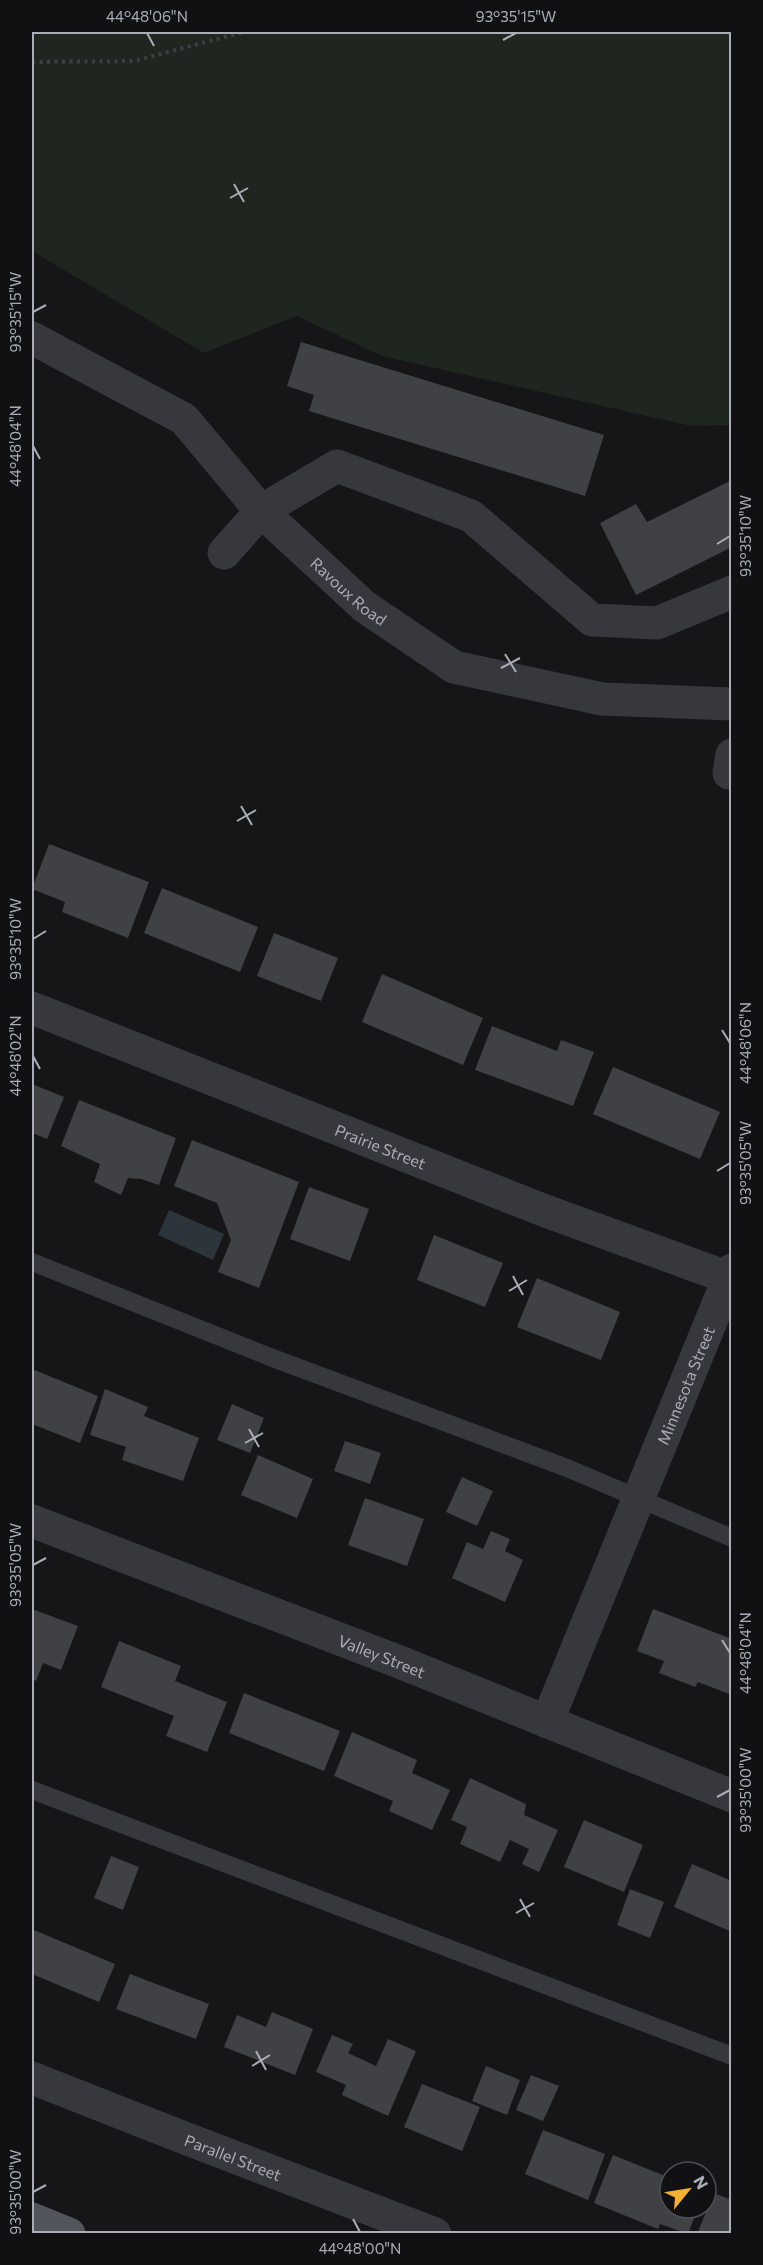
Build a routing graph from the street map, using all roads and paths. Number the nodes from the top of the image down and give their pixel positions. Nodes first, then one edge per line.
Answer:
1 (244, 32) edge
2 (32, 62) edge
3 (32, 338) edge
4 (261, 511) junction
5 (224, 553) dead end
6 (732, 592) edge
7 (732, 704) edge
8 (32, 1008) edge
9 (32, 1262) edge
10 (731, 1275) edge
11 (639, 1498) junction
12 (32, 1521) edge
13 (732, 1538) edge
14 (547, 1722) junction
15 (32, 1790) edge
16 (732, 1796) edge
17 (732, 2056) edge
18 (32, 2078) edge
19 (32, 2219) edge
20 (69, 2234) edge
21 (435, 2234) edge

1 - 2 path
3 - 4 street, Ravoux Road
4 - 5 street
4 - 6 street
4 - 7 street, Ravoux Road
8 - 10 street, Prairie Street
9 - 11 lane
10 - 11 street, Minnesota Street
11 - 13 lane
11 - 14 street, Minnesota Street
12 - 14 street, Valley Street
14 - 16 street, Valley Street
15 - 17 lane
18 - 21 street, Parallel Street
19 - 20 main road

